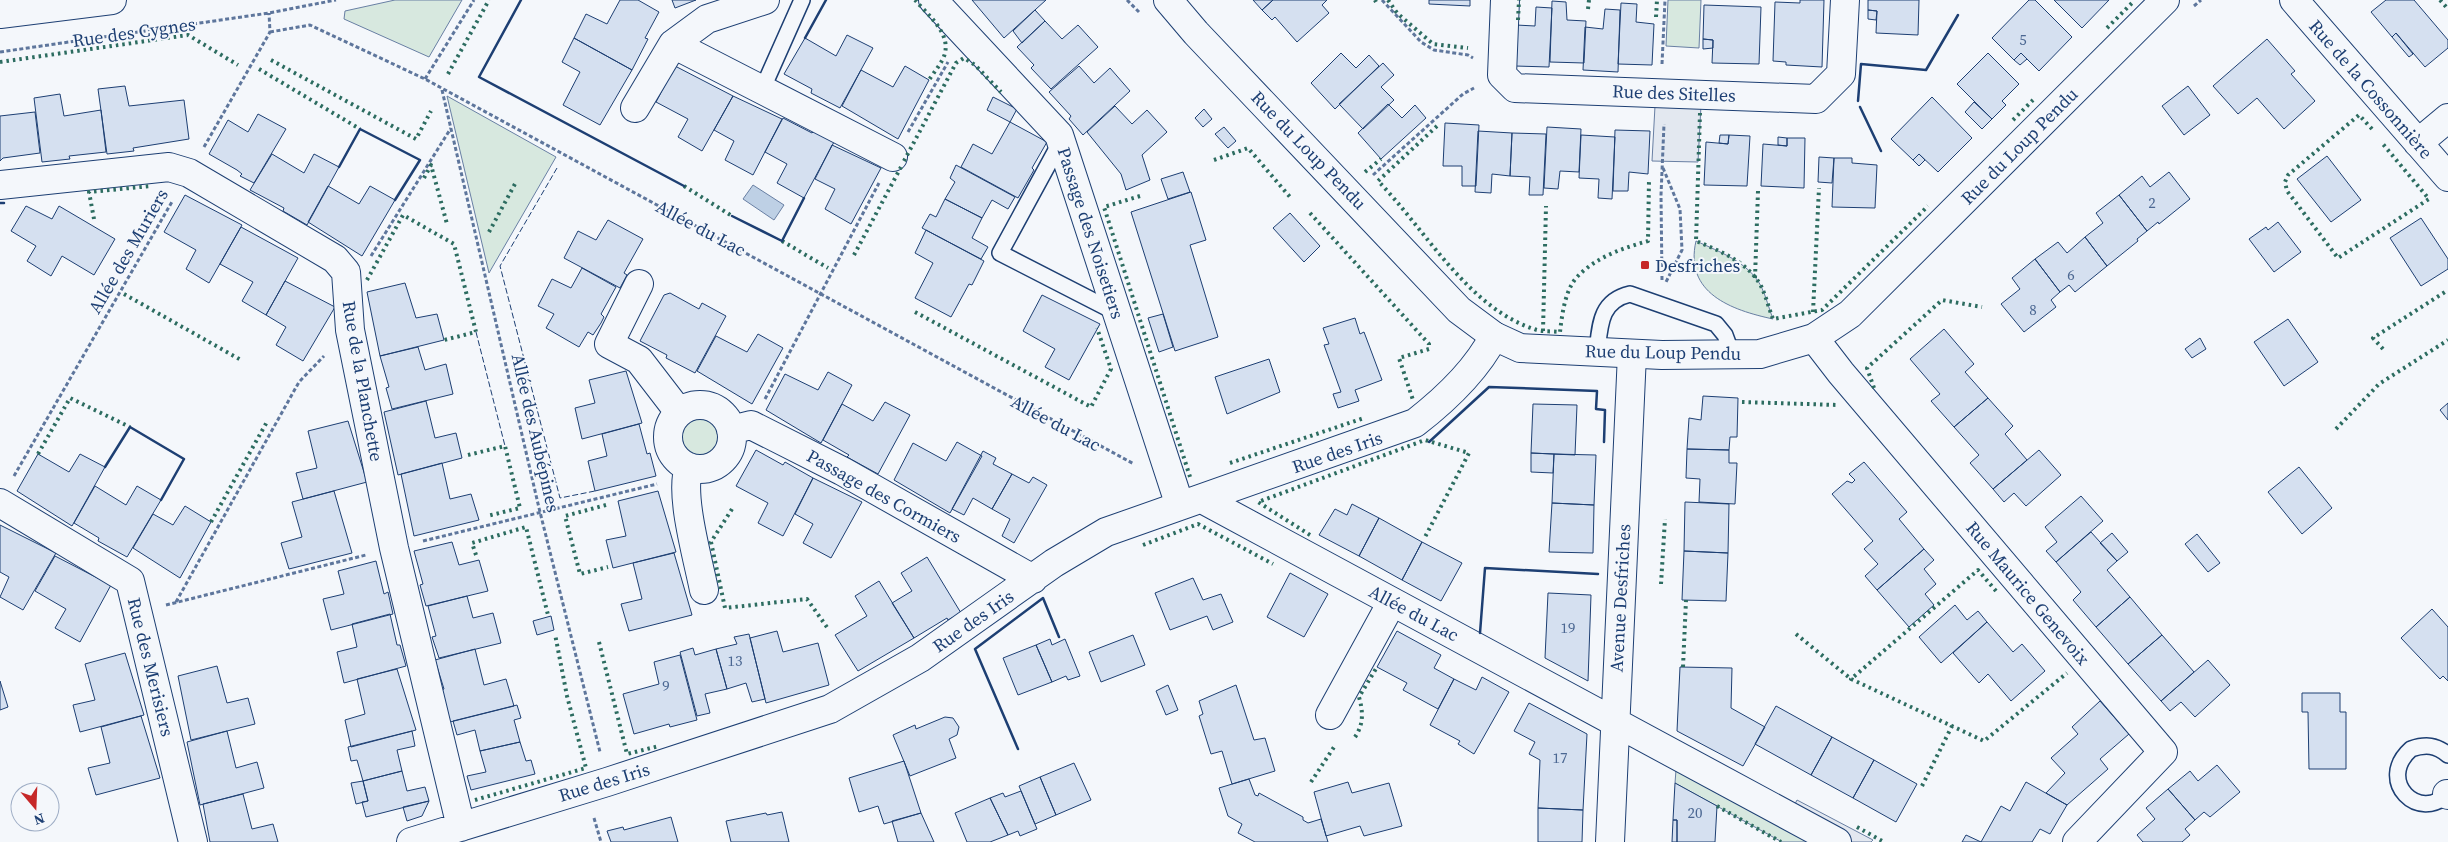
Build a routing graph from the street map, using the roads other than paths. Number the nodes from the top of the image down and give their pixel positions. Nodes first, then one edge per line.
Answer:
1 (112, 0) edge
2 (765, 0) edge
3 (802, 0) edge
4 (933, 0) edge
5 (1168, 0) edge
6 (1505, 0) edge
7 (1845, 0) edge
8 (2165, 0) edge
9 (2294, 0) edge
10 (0, 14) edge
11 (673, 44) junction
12 (762, 90) junction
13 (635, 108) dead end
14 (2448, 118) edge
15 (1061, 141) junction
16 (2418, 143) junction
17 (893, 157) road end
18 (2448, 177) edge
19 (0, 185) edge
20 (639, 284) dead end
21 (1117, 313) junction
22 (1494, 336) junction
23 (1814, 338) junction
24 (1597, 352) junction
25 (1632, 354) junction
26 (1732, 354) junction
27 (679, 412) junction
28 (741, 427) junction
29 (687, 472) junction
30 (5, 493) edge
31 (1185, 497) junction
32 (1033, 579) junction
33 (704, 590) dead end
34 (1392, 602) junction
35 (1330, 715) dead end
36 (1614, 721) junction
37 (2448, 755) edge
38 (2448, 794) edge
39 (461, 827) junction
40 (193, 842) edge
41 (412, 842) edge
42 (1610, 842) edge
43 (1837, 842) edge
44 (2077, 842) edge

1 - 10 street, Rue des Cygnes
2 - 11 street
3 - 12 lane
4 - 15 street, Passage des Noisetiers
5 - 22 street, Rue du Loup Pendu
6 - 7 street, Rue des Sitelles
8 - 23 street, Rue du Loup Pendu
9 - 16 street, Rue de la Cossonnière
11 - 12 street
11 - 13 street
12 - 17 street
14 - 16 street
15 - 21 street, Passage des Noisetiers
15 - 21 lane
16 - 18 street, Rue de la Cossonnière
19 - 39 street, Rue de la Planchette
20 - 27 street
21 - 31 street, Passage des Noisetiers
22 - 24 street, Rue du Loup Pendu
22 - 31 street, Rue des Iris
23 - 26 street, Rue du Loup Pendu
23 - 44 street, Rue Maurice Genevoix
24 - 25 street, Rue du Loup Pendu
24 - 26 lane
25 - 26 street, Rue du Loup Pendu
25 - 36 street, Avenue Desfriches
27 - 28 street, Passage des Cormiers
27 - 29 street
28 - 29 street
28 - 32 street, Passage des Cormiers
29 - 33 street
30 - 40 street, Rue des Merisiers
31 - 32 street, Rue des Iris
31 - 34 street, Allée du Lac
32 - 39 street, Rue des Iris
34 - 35 street
34 - 36 street, Allée du Lac
36 - 42 street, Avenue Desfriches
36 - 43 street, Allée du Lac
37 - 38 lane
39 - 41 street, Rue des Iris

